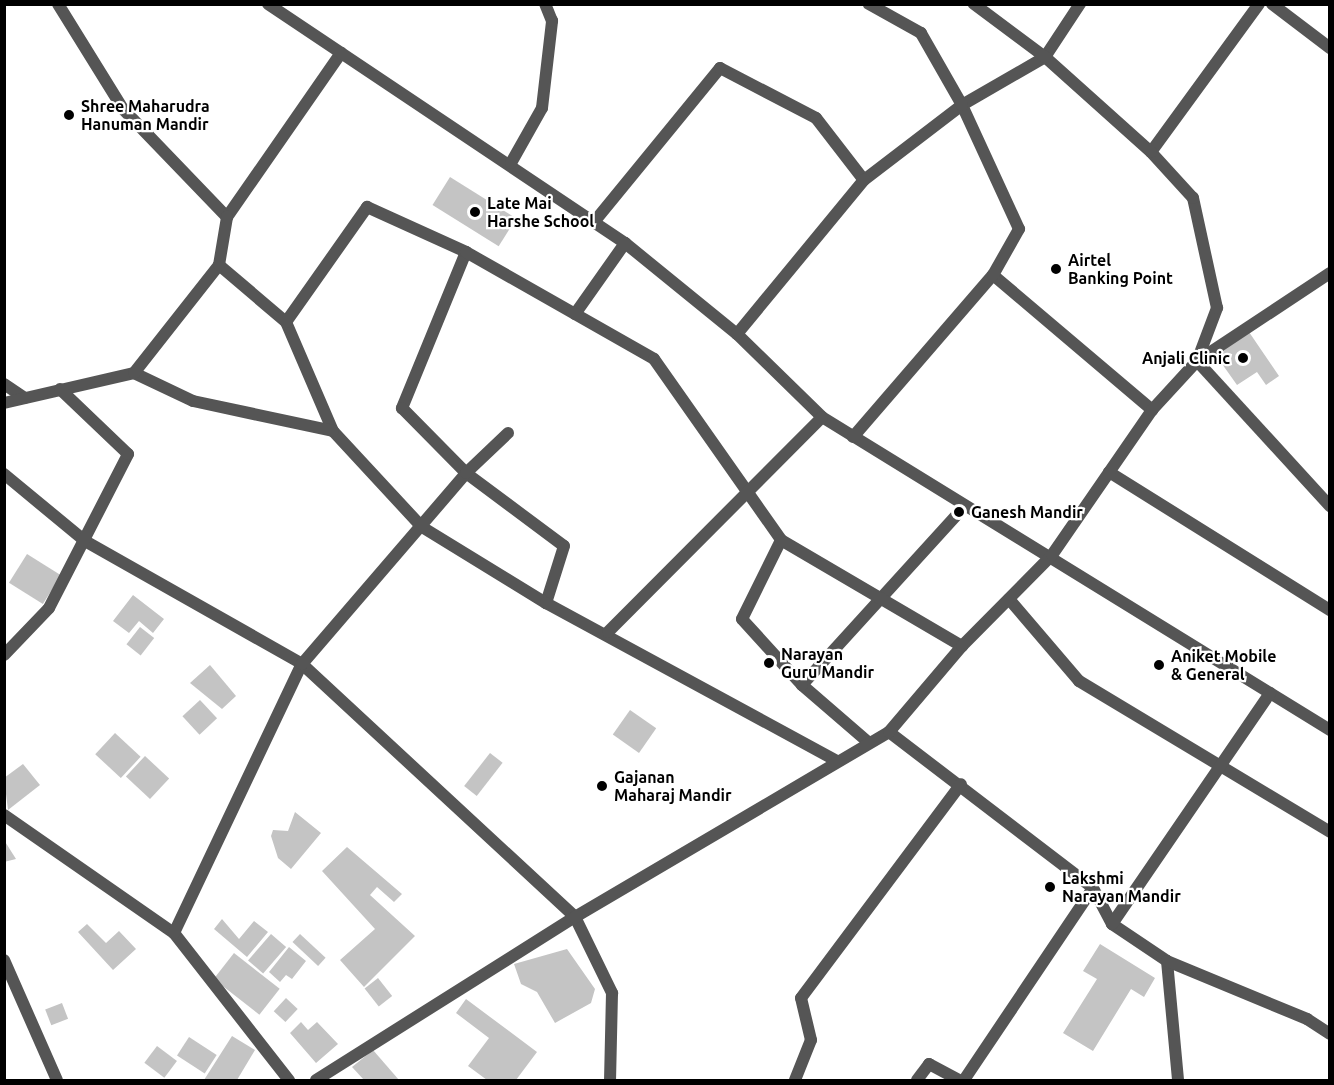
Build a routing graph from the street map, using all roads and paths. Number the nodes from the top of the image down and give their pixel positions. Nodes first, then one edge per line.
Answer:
1 (58, 4) edge
2 (268, 4) edge
3 (545, 4) edge
4 (869, 4) edge
5 (974, 4) edge
6 (1080, 4) edge
7 (1259, 4) edge
8 (1272, 4) edge
9 (1329, 48) edge
10 (341, 53) junction
11 (1045, 57) junction
12 (962, 105) junction
13 (1151, 152) junction
14 (511, 163) junction
15 (864, 180) junction
16 (227, 217) junction
17 (594, 222) junction
18 (625, 243) junction
19 (466, 252) junction
20 (219, 265) junction
21 (1329, 273) edge
22 (993, 275) junction
23 (575, 314) junction
24 (286, 322) junction
25 (737, 334) junction
26 (1197, 361) junction
27 (135, 373) junction
28 (4, 384) edge
29 (60, 389) junction
30 (25, 398) junction
31 (4, 403) edge
32 (1152, 410) junction
33 (822, 417) junction
34 (333, 431) junction
35 (508, 434) dead end
36 (854, 437) junction
37 (1109, 472) junction
38 (466, 473) junction
39 (4, 474) edge
40 (747, 492) junction
41 (965, 506) junction
42 (1329, 506) edge
43 (422, 527) junction
44 (781, 540) junction
45 (85, 541) junction
46 (1052, 555) junction
47 (881, 598) junction
48 (1009, 599) junction
49 (546, 603) junction
50 (1329, 610) edge
51 (608, 632) junction
52 (962, 646) junction
53 (4, 655) edge
54 (302, 664) junction
55 (802, 686) junction
56 (1270, 693) junction
57 (1329, 730) edge
58 (889, 732) junction
59 (868, 742) junction
60 (837, 761) junction
61 (1219, 765) junction
62 (961, 784) junction
63 (4, 815) edge
64 (1329, 832) edge
65 (1093, 888) junction
66 (575, 917) junction
67 (1112, 924) junction
68 (174, 933) junction
69 (4, 960) edge
70 (1167, 961) junction
71 (1329, 1034) edge
72 (57, 1080) edge
73 (289, 1080) edge
74 (315, 1080) edge
75 (610, 1080) edge
76 (795, 1080) edge
77 (917, 1080) edge
78 (959, 1080) edge
79 (964, 1080) edge
80 (1178, 1080) edge

1 - 16 street
2 - 10 street
3 - 14 street
4 - 12 street
5 - 11 street
6 - 11 street
7 - 13 street
8 - 9 street
10 - 14 street
10 - 16 street
11 - 12 street
11 - 13 street
12 - 15 street
12 - 22 street
13 - 26 street
14 - 17 street
15 - 17 street
15 - 25 street
16 - 20 street
17 - 18 street
18 - 23 street
18 - 25 street
19 - 23 street
19 - 24 street
19 - 38 street
20 - 24 street
20 - 27 street
21 - 26 street
22 - 32 street
22 - 36 street
23 - 40 street
24 - 34 street
25 - 33 street
26 - 32 street
26 - 42 street
27 - 29 street
27 - 34 street
28 - 30 street
29 - 30 street
29 - 45 street
30 - 31 street
32 - 37 street
33 - 36 street
33 - 40 street
34 - 43 street
35 - 38 street
36 - 41 street
37 - 46 street
37 - 50 street
38 - 43 street
38 - 49 street
39 - 45 street
40 - 44 street
40 - 51 street
41 - 46 street
41 - 47 street
43 - 49 street
43 - 54 street
44 - 47 street
44 - 55 street
45 - 53 street
45 - 54 street
46 - 48 street
46 - 56 street
47 - 52 street
47 - 55 street
48 - 52 street
48 - 61 street
49 - 51 street
51 - 60 street
52 - 58 street
54 - 66 street
54 - 68 street
55 - 59 street
56 - 57 street
56 - 61 street
58 - 59 street
58 - 62 street
59 - 60 street
60 - 66 street
61 - 64 street
61 - 67 street
62 - 65 street
62 - 76 street
63 - 68 street
65 - 67 street
65 - 79 street
66 - 74 street
66 - 75 street
67 - 70 street
68 - 73 street
69 - 72 street
70 - 71 street
70 - 80 street
77 - 78 street

